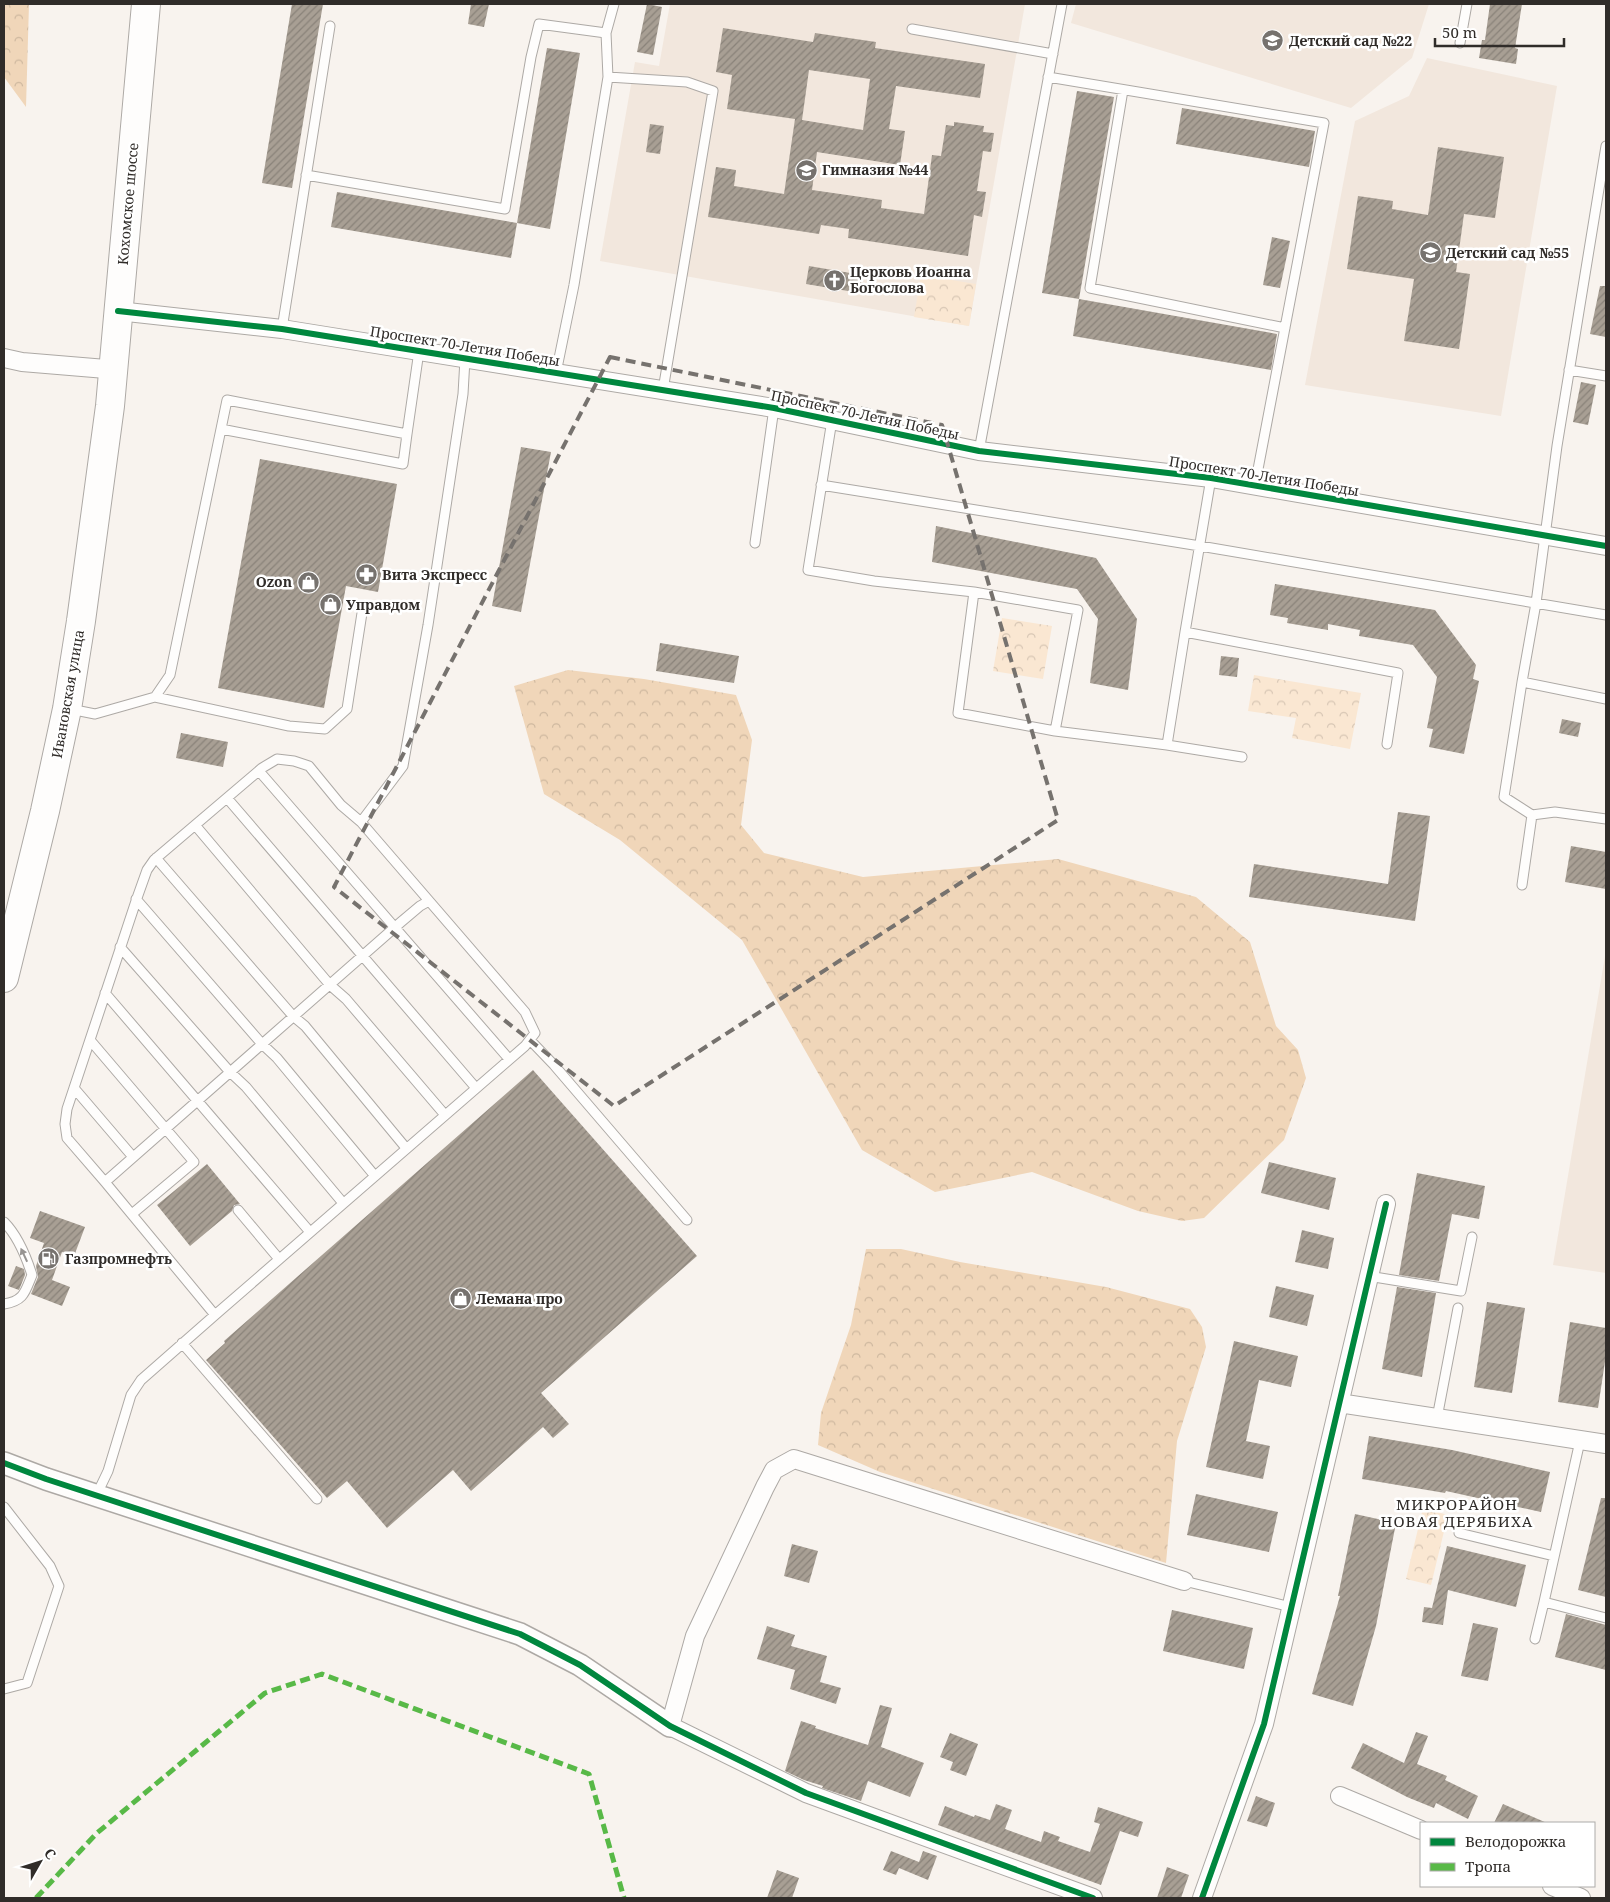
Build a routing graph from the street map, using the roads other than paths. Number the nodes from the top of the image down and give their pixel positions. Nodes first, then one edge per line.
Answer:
1 (133, 4) edge
2 (146, 4) edge
3 (614, 4) edge
4 (1062, 4) edge
5 (1467, 4) edge
6 (330, 26) dead end
7 (912, 29) dead end
8 (606, 33) junction
9 (1460, 44) dead end
10 (1053, 54) junction
11 (608, 77) junction
12 (1048, 78) junction
13 (1123, 90) junction
14 (1606, 146) edge
15 (306, 175) junction
16 (112, 310) junction
17 (1285, 328) junction
18 (282, 329) junction
19 (419, 351) junction
20 (4, 358) edge
21 (465, 359) junction
22 (106, 369) junction
23 (1569, 370) junction
24 (556, 373) junction
25 (1606, 376) edge
26 (663, 390) junction
27 (106, 404) junction
28 (774, 408) junction
29 (832, 420) junction
30 (221, 429) junction
31 (407, 434) junction
32 (979, 451) junction
33 (1211, 478) junction
34 (821, 485) junction
35 (1255, 485) junction
36 (1544, 536) junction
37 (755, 543) dead end
38 (1200, 546) junction
39 (1606, 546) edge
40 (974, 592) junction
41 (1536, 603) junction
42 (362, 613) dead end
43 (1606, 615) edge
44 (1185, 632) junction
45 (1522, 682) junction
46 (155, 697) junction
47 (1606, 699) edge
48 (67, 709) junction
49 (1055, 731) junction
50 (1387, 744) dead end
51 (1168, 745) junction
52 (1242, 757) dead end
53 (258, 771) junction
54 (227, 798) junction
55 (1532, 815) junction
56 (1606, 819) edge
57 (361, 822) junction
58 (195, 825) junction
59 (156, 858) junction
60 (1522, 885) dead end
61 (136, 899) junction
62 (429, 902) junction
63 (394, 928) junction
64 (4, 932) edge
65 (120, 947) junction
66 (363, 955) junction
67 (4, 978) edge
68 (330, 984) junction
69 (105, 993) junction
70 (293, 1016) junction
71 (90, 1040) junction
72 (530, 1040) junction
73 (262, 1044) junction
74 (509, 1059) junction
75 (230, 1072) junction
76 (74, 1088) junction
77 (476, 1088) junction
78 (197, 1100) junction
79 (445, 1115) junction
80 (166, 1128) junction
81 (406, 1148) junction
82 (132, 1156) junction
83 (375, 1176) junction
84 (105, 1182) junction
85 (343, 1204) junction
86 (1386, 1204) dead end
87 (238, 1210) dead end
88 (132, 1214) junction
89 (687, 1220) dead end
90 (4, 1222) edge
91 (310, 1232) junction
92 (1472, 1238) dead end
93 (279, 1259) junction
94 (1368, 1276) junction
95 (4, 1304) edge
96 (1458, 1308) dead end
97 (215, 1315) junction
98 (182, 1343) junction
99 (1339, 1403) junction
100 (1437, 1418) junction
101 (1580, 1440) junction
102 (1606, 1444) edge
103 (4, 1463) edge
104 (97, 1494) junction
105 (317, 1499) dead end
106 (4, 1508) edge
107 (1459, 1534) dead end
108 (1554, 1556) junction
109 (1184, 1581) joint
110 (1544, 1602) junction
111 (1291, 1607) junction
112 (1606, 1618) edge
113 (1535, 1639) dead end
114 (4, 1689) edge
115 (670, 1726) junction
116 (1340, 1796) dead end
117 (1420, 1830) edge
118 (1554, 1887) edge
119 (1093, 1898) edge
120 (1202, 1898) edge
121 (1581, 1898) edge

1 - 16 main road, Кохомское шоссе
2 - 16 main road, Кохомское шоссе
3 - 8 lane
4 - 10 lane
5 - 9 lane
6 - 15 lane
7 - 10 lane
8 - 11 lane
8 - 15 lane
10 - 12 lane
11 - 24 lane
11 - 26 lane
12 - 13 lane
12 - 32 lane
13 - 17 lane
13 - 17 lane
14 - 23 lane
15 - 18 lane
16 - 18 street, Проспект 70-Летия Победы
16 - 22 main road, Кохомское шоссе
16 - 27 main road, Кохомское шоссе
17 - 35 lane
18 - 19 street, Проспект 70-Летия Победы
19 - 21 street, Проспект 70-Летия Победы
19 - 31 lane
20 - 22 street
21 - 24 street, Проспект 70-Летия Победы
21 - 57 lane
22 - 27 main road, Кохомское шоссе
23 - 25 lane
23 - 36 lane
24 - 26 street, Проспект 70-Летия Победы
26 - 28 street, Проспект 70-Летия Победы
27 - 48 main road, Ивановская улица
27 - 64 main road
28 - 29 street, Проспект 70-Летия Победы
28 - 37 lane
29 - 32 street, Проспект 70-Летия Победы
29 - 34 lane
30 - 31 lane
30 - 31 lane
30 - 46 lane
32 - 33 street, Проспект 70-Летия Победы
33 - 35 street, Проспект 70-Летия Победы
33 - 38 lane
34 - 38 lane
34 - 40 lane
35 - 36 street, Проспект 70-Летия Победы
36 - 39 street, Проспект 70-Летия Победы
36 - 41 lane
38 - 41 lane
38 - 44 lane
40 - 49 lane
40 - 49 lane
41 - 43 lane
41 - 45 lane
42 - 46 lane
44 - 50 lane
44 - 51 lane
45 - 47 lane
45 - 55 lane
46 - 48 lane
48 - 67 main road, Ивановская улица
49 - 51 lane
51 - 52 lane
53 - 54 lane
53 - 57 lane
53 - 63 lane
54 - 58 lane
54 - 66 lane
55 - 56 lane
55 - 60 lane
57 - 62 lane
58 - 59 lane
58 - 68 lane
59 - 61 lane
59 - 70 lane
61 - 65 lane
61 - 73 lane
62 - 63 lane
62 - 72 lane
63 - 66 lane
63 - 74 lane
65 - 69 lane
65 - 75 lane
66 - 68 lane
66 - 77 lane
68 - 70 lane
68 - 79 lane
69 - 71 lane
69 - 78 lane
70 - 73 lane
70 - 81 lane
71 - 76 lane
71 - 80 lane
72 - 74 lane
72 - 89 lane
73 - 75 lane
73 - 83 lane
74 - 77 lane
75 - 78 lane
75 - 85 lane
76 - 82 lane
76 - 84 lane
77 - 79 lane
78 - 80 lane
78 - 91 lane
79 - 81 lane
80 - 82 lane
80 - 88 lane
81 - 83 lane
82 - 84 lane
83 - 85 lane
84 - 88 lane
85 - 91 lane
86 - 94 street
87 - 93 lane
88 - 97 lane
95 -> 90 lane
91 - 93 lane
92 - 94 lane
93 - 97 lane
94 - 99 street
96 - 100 lane
97 - 98 lane
98 - 104 lane
98 - 105 lane
99 - 100 street
99 - 111 street
100 - 101 street
101 - 102 street
101 - 108 lane
103 - 104 street
104 - 115 street
106 - 114 lane
107 - 108 lane
108 - 110 lane
109 - 111 lane
109 - 115 street
110 - 112 lane
110 - 113 lane
111 - 120 street
115 - 119 street
116 - 117 street
118 - 121 street

